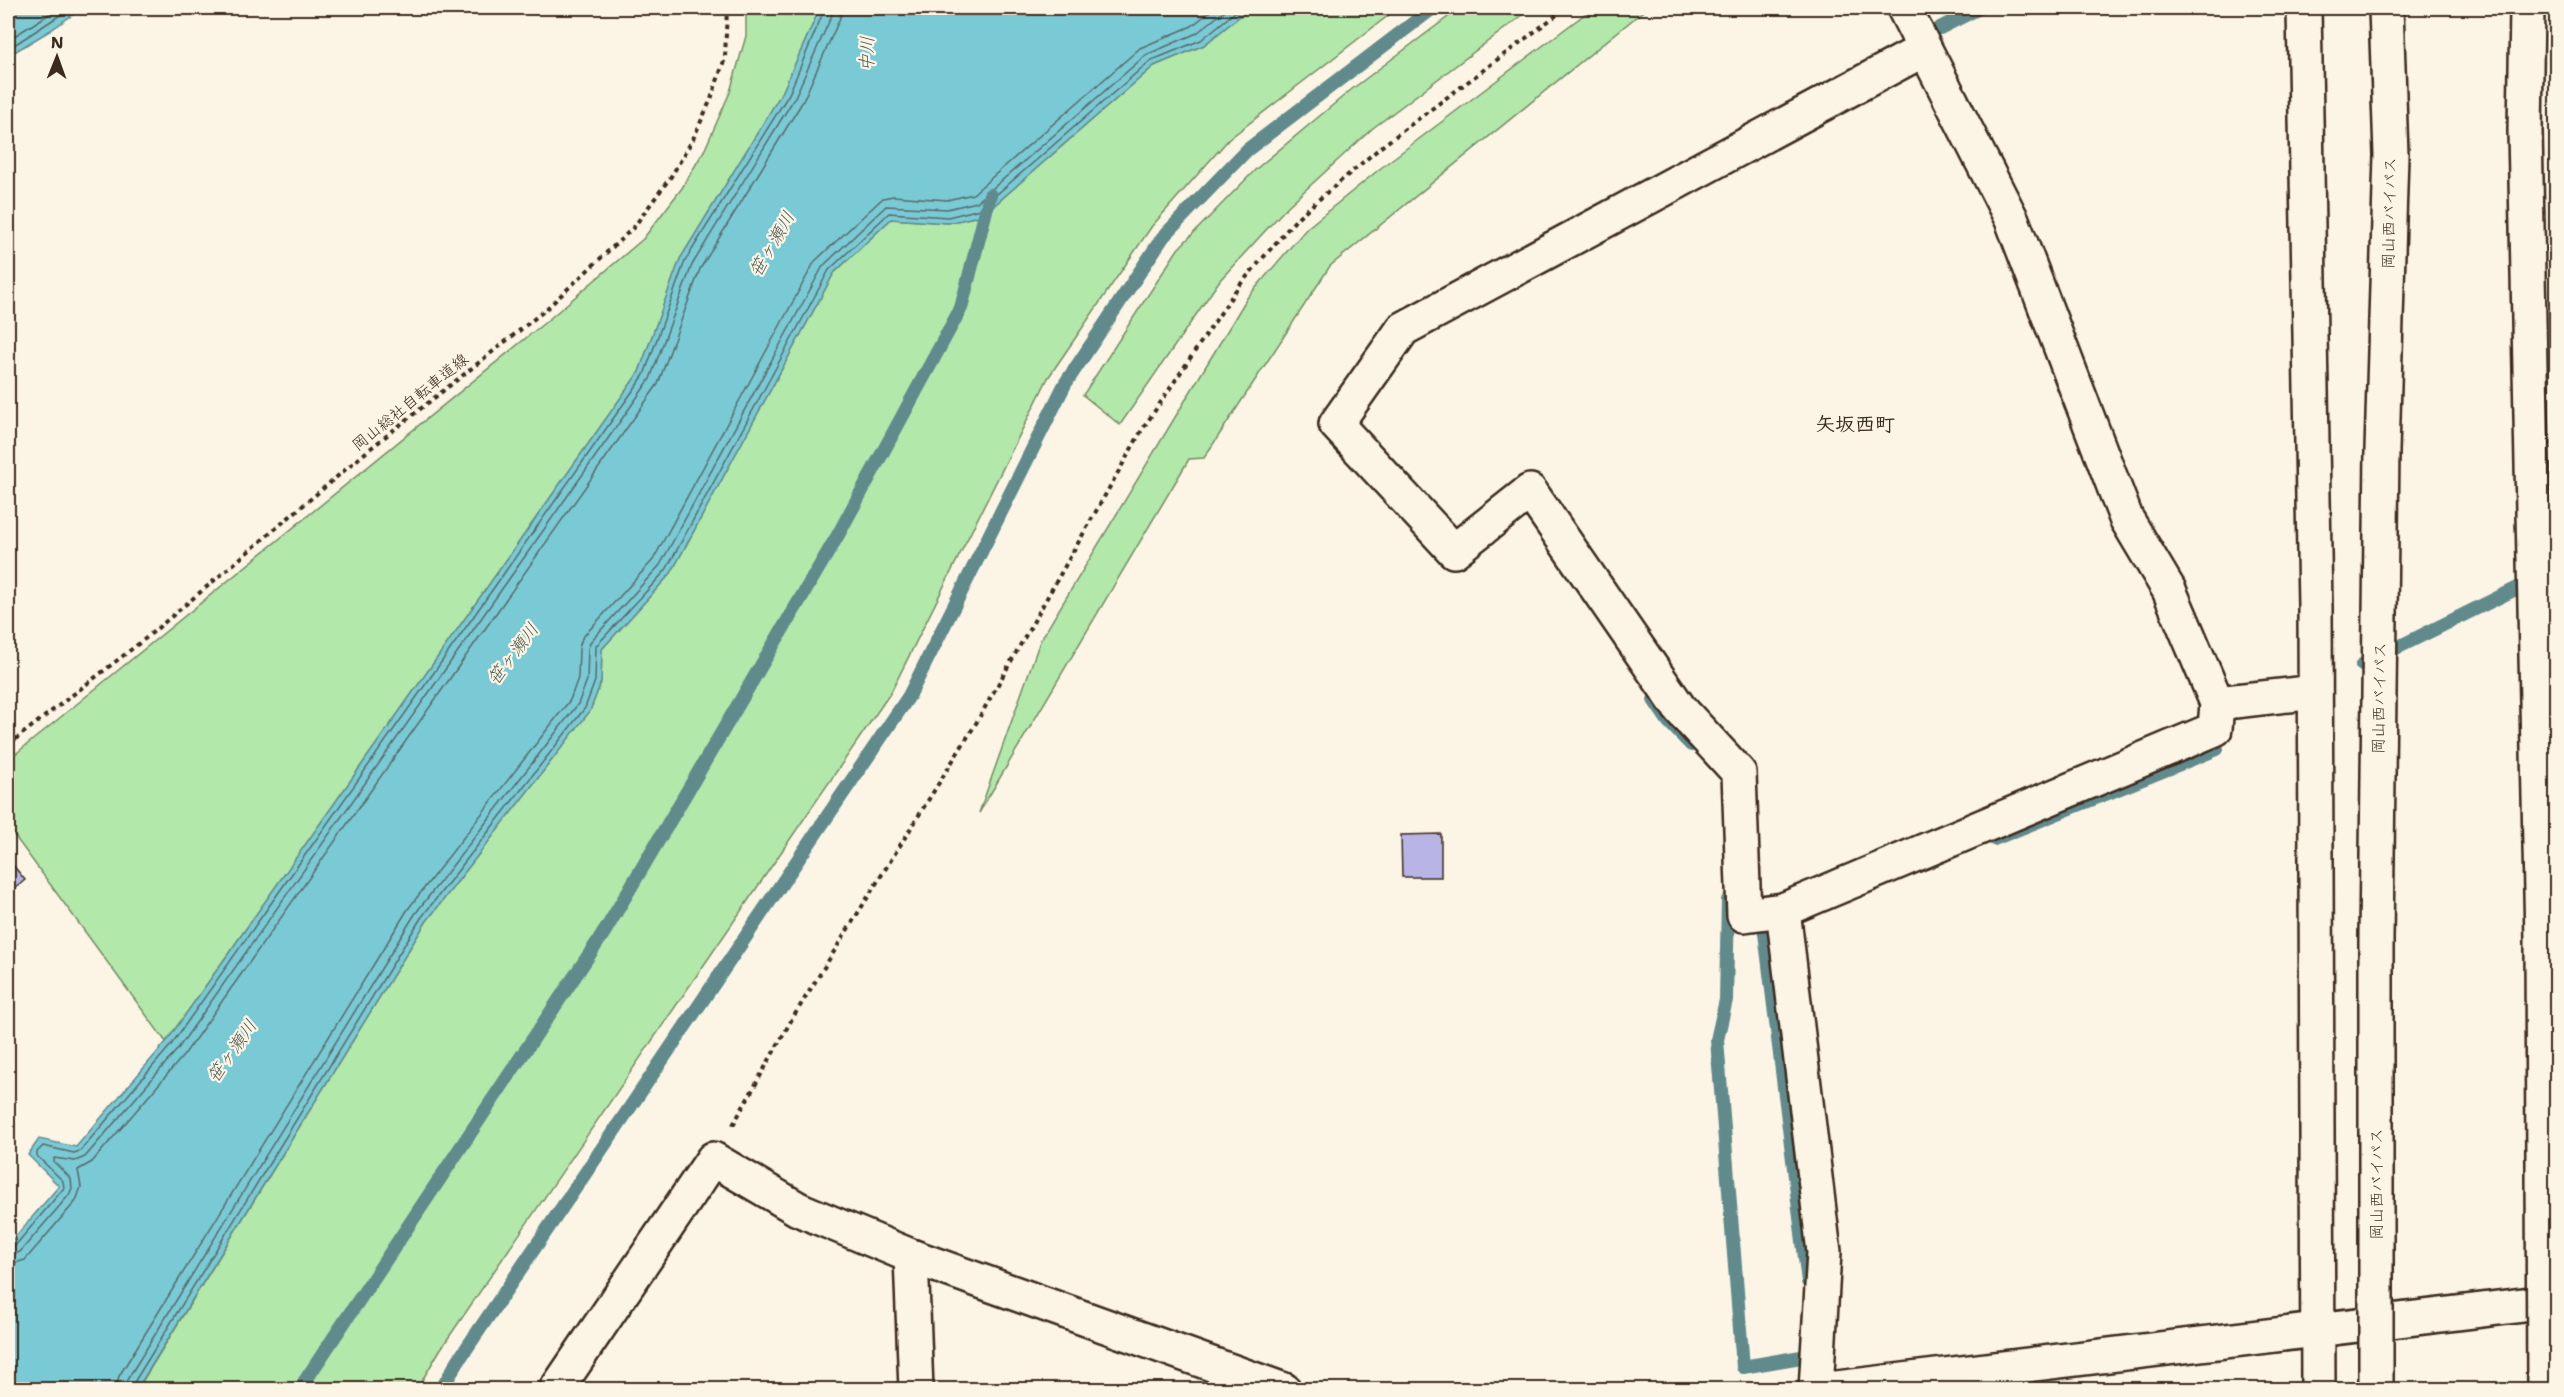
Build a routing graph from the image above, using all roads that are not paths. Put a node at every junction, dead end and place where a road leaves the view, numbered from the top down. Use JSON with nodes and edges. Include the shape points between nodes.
{"nodes":[{"id":1,"x":1904,"y":8,"type":"edge"},
{"id":2,"x":2304,"y":8,"type":"edge"},
{"id":3,"x":2386,"y":8,"type":"edge"},
{"id":4,"x":2527,"y":8,"type":"edge"},
{"id":5,"x":1925,"y":49,"type":"junction"},
{"id":6,"x":2315,"y":692,"type":"junction"},
{"id":7,"x":2217,"y":703,"type":"junction"},
{"id":8,"x":1783,"y":910,"type":"junction"},
{"id":9,"x":911,"y":1256,"type":"junction"},
{"id":10,"x":2556,"y":1301,"type":"edge"},
{"id":11,"x":2318,"y":1329,"type":"junction"},
{"id":12,"x":556,"y":1389,"type":"edge"},
{"id":13,"x":916,"y":1389,"type":"edge"},
{"id":14,"x":1284,"y":1389,"type":"edge"},
{"id":15,"x":1818,"y":1389,"type":"edge"},
{"id":16,"x":2318,"y":1389,"type":"edge"},
{"id":17,"x":2376,"y":1389,"type":"edge"},
{"id":18,"x":2544,"y":1389,"type":"edge"}],
"edges":[{"from":1,"to":5,"type":"main road"},
{"from":2,"to":6,"type":"main road"},
{"from":3,"to":17,"type":"main road","name":"岡山西バイパス","bridge":true,"via":[[2391,154],[2382,450]]},
{"from":4,"to":18,"type":"main road","bridge":true,"via":[[2525,131],[2542,940]]},
{"from":5,"to":7,"type":"main road","via":[[2012,220],[2126,518],[2169,590]]},
{"from":5,"to":8,"type":"main road","via":[[1403,329],[1336,424],[1454,551],[1530,491],[1680,709],[1739,773],[1744,915]]},
{"from":6,"to":7,"type":"main road"},
{"from":6,"to":11,"type":"main road"},
{"from":7,"to":8,"type":"main road","via":[[2215,729]]},
{"from":8,"to":15,"type":"main road","via":[[1824,1252]]},
{"from":9,"to":12,"type":"main road","via":[[798,1209],[714,1159]]},
{"from":9,"to":13,"type":"main road"},
{"from":9,"to":14,"type":"main road"},
{"from":10,"to":11,"type":"main road"},
{"from":11,"to":15,"type":"main road"},
{"from":11,"to":16,"type":"main road"}]}
